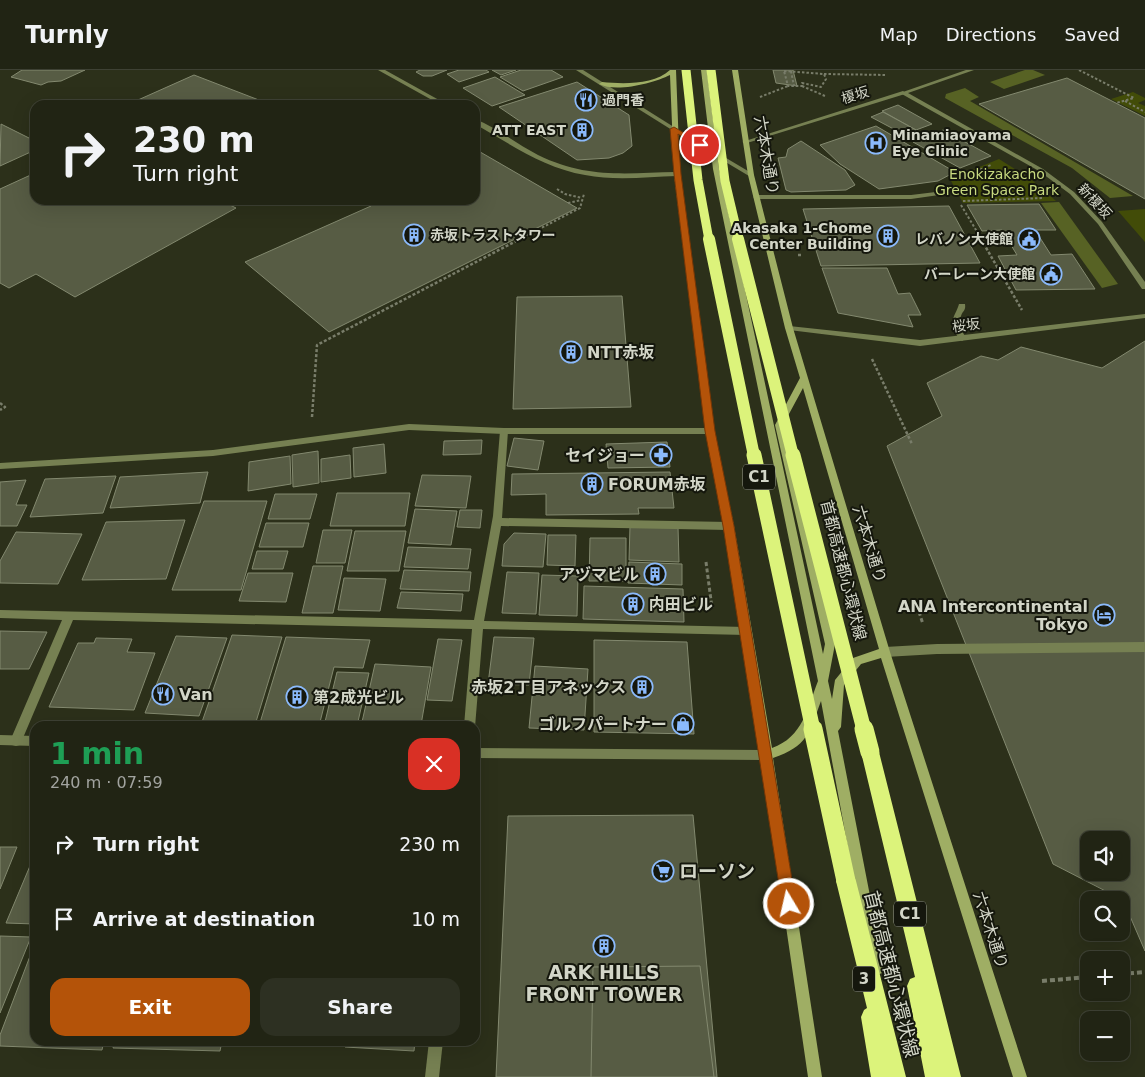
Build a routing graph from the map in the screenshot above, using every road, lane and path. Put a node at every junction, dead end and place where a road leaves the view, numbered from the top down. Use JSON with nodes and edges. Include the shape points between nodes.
{"nodes":[{"id":1,"x":381,"y":70,"type":"edge"},
{"id":2,"x":579,"y":70,"type":"edge"},
{"id":3,"x":704,"y":70,"type":"edge"},
{"id":4,"x":711,"y":70,"type":"edge"},
{"id":5,"x":735,"y":70,"type":"edge"},
{"id":6,"x":846,"y":70,"type":"edge"},
{"id":7,"x":971,"y":70,"type":"edge"},
{"id":8,"x":1078,"y":70,"type":"edge"},
{"id":9,"x":677,"y":71,"type":"edge"},
{"id":10,"x":791,"y":71,"type":"edge"},
{"id":11,"x":824,"y":74,"type":"junction"},
{"id":12,"x":846,"y":74,"type":"junction"},
{"id":13,"x":889,"y":75,"type":"dead end"},
{"id":14,"x":602,"y":84,"type":"junction"},
{"id":15,"x":788,"y":86,"type":"junction"},
{"id":16,"x":794,"y":86,"type":"junction"},
{"id":17,"x":903,"y":93,"type":"junction"},
{"id":18,"x":757,"y":98,"type":"dead end"},
{"id":19,"x":436,"y":100,"type":"edge"},
{"id":20,"x":1124,"y":101,"type":"junction"},
{"id":21,"x":1116,"y":103,"type":"dead end"},
{"id":22,"x":1145,"y":112,"type":"edge"},
{"id":23,"x":480,"y":124,"type":"edge"},
{"id":24,"x":674,"y":129,"type":"junction"},
{"id":25,"x":745,"y":142,"type":"junction"},
{"id":26,"x":714,"y":153,"type":"junction"},
{"id":27,"x":998,"y":163,"type":"dead end"},
{"id":28,"x":677,"y":174,"type":"junction"},
{"id":29,"x":751,"y":174,"type":"junction"},
{"id":30,"x":948,"y":183,"type":"dead end"},
{"id":31,"x":587,"y":190,"type":"dead end"},
{"id":32,"x":944,"y":193,"type":"dead end"},
{"id":33,"x":565,"y":194,"type":"dead end"},
{"id":34,"x":756,"y":197,"type":"junction"},
{"id":35,"x":581,"y":199,"type":"junction"},
{"id":36,"x":959,"y":201,"type":"dead end"},
{"id":37,"x":568,"y":203,"type":"dead end"},
{"id":38,"x":1145,"y":287,"type":"edge"},
{"id":39,"x":962,"y":306,"type":"dead end"},
{"id":40,"x":1025,"y":316,"type":"dead end"},
{"id":41,"x":1145,"y":316,"type":"edge"},
{"id":42,"x":789,"y":328,"type":"junction"},
{"id":43,"x":962,"y":338,"type":"junction"},
{"id":44,"x":870,"y":355,"type":"dead end"},
{"id":45,"x":804,"y":378,"type":"junction"},
{"id":46,"x":0,"y":403,"type":"edge"},
{"id":47,"x":0,"y":410,"type":"edge"},
{"id":48,"x":311,"y":421,"type":"dead end"},
{"id":49,"x":504,"y":431,"type":"junction"},
{"id":50,"x":710,"y":431,"type":"junction"},
{"id":51,"x":912,"y":444,"type":"dead end"},
{"id":52,"x":0,"y":466,"type":"edge"},
{"id":53,"x":497,"y":522,"type":"junction"},
{"id":54,"x":729,"y":526,"type":"junction"},
{"id":55,"x":706,"y":562,"type":"dead end"},
{"id":56,"x":712,"y":610,"type":"dead end"},
{"id":57,"x":919,"y":612,"type":"dead end"},
{"id":58,"x":0,"y":614,"type":"edge"},
{"id":59,"x":69,"y":616,"type":"junction"},
{"id":60,"x":478,"y":624,"type":"junction"},
{"id":61,"x":923,"y":624,"type":"dead end"},
{"id":62,"x":746,"y":631,"type":"junction"},
{"id":63,"x":1145,"y":648,"type":"edge"},
{"id":64,"x":884,"y":652,"type":"junction"},
{"id":65,"x":823,"y":681,"type":"junction"},
{"id":66,"x":470,"y":721,"type":"edge"},
{"id":67,"x":0,"y":740,"type":"edge"},
{"id":68,"x":16,"y":741,"type":"junction"},
{"id":69,"x":30,"y":741,"type":"edge"},
{"id":70,"x":834,"y":743,"type":"junction"},
{"id":71,"x":870,"y":752,"type":"junction"},
{"id":72,"x":480,"y":753,"type":"edge"},
{"id":73,"x":767,"y":755,"type":"junction"},
{"id":74,"x":846,"y":881,"type":"junction"},
{"id":75,"x":1145,"y":972,"type":"edge"},
{"id":76,"x":1130,"y":973,"type":"edge"},
{"id":77,"x":1080,"y":978,"type":"edge"},
{"id":78,"x":1042,"y":981,"type":"dead end"},
{"id":79,"x":435,"y":1046,"type":"edge"},
{"id":80,"x":432,"y":1077,"type":"edge"},
{"id":81,"x":815,"y":1077,"type":"edge"},
{"id":82,"x":882,"y":1077,"type":"edge"},
{"id":83,"x":897,"y":1077,"type":"edge"},
{"id":84,"x":936,"y":1077,"type":"edge"},
{"id":85,"x":950,"y":1077,"type":"edge"},
{"id":86,"x":1020,"y":1077,"type":"edge"}],
"edges":[{"from":1,"to":19,"type":"street"},
{"from":2,"to":14,"type":"street"},
{"from":3,"to":26,"type":"main road"},
{"from":4,"to":71,"type":"highway","name":"首都高速都心環状線","number":"C1","bridge":true,"via":[[725,181]]},
{"from":5,"to":25,"type":"main road","name":"六本木通り"},
{"from":6,"to":12,"type":"path"},
{"from":7,"to":17,"type":"street","name":"榎坂"},
{"from":8,"to":20,"type":"path","via":[[1134,98]]},
{"from":9,"to":14,"type":"main road","via":[[645,84]]},
{"from":9,"to":24,"type":"main road"},
{"from":9,"to":74,"type":"highway","name":"首都高速都心環状線","number":"C1","bridge":true,"via":[[721,305]]},
{"from":10,"to":11,"type":"path"},
{"from":10,"to":15,"type":"path","via":[[784,71]]},
{"from":10,"to":16,"type":"path"},
{"from":11,"to":12,"type":"path"},
{"from":11,"to":16,"type":"path","via":[[826,79],[821,87],[802,83],[802,86]]},
{"from":12,"to":13,"type":"path"},
{"from":14,"to":24,"type":"street"},
{"from":15,"to":16,"type":"path"},
{"from":15,"to":18,"type":"path"},
{"from":17,"to":25,"type":"street","name":"榎坂"},
{"from":17,"to":38,"type":"street","name":"新榎坂","via":[[1041,170],[1072,193],[1100,223]]},
{"from":20,"to":21,"type":"path"},
{"from":20,"to":22,"type":"path"},
{"from":23,"to":28,"type":"street","via":[[575,172],[596,175]]},
{"from":24,"to":26,"type":"street"},
{"from":24,"to":28,"type":"main road"},
{"from":25,"to":29,"type":"main road","name":"六本木通り"},
{"from":26,"to":29,"type":"street"},
{"from":26,"to":65,"type":"main road"},
{"from":27,"to":30,"type":"path"},
{"from":28,"to":50,"type":"main road"},
{"from":29,"to":34,"type":"main road","name":"六本木通り"},
{"from":31,"to":35,"type":"path"},
{"from":32,"to":34,"type":"street","via":[[911,197]]},
{"from":33,"to":35,"type":"path"},
{"from":34,"to":42,"type":"main road","name":"六本木通り"},
{"from":35,"to":37,"type":"path"},
{"from":35,"to":48,"type":"path","via":[[580,208],[317,345]]},
{"from":36,"to":40,"type":"path"},
{"from":39,"to":43,"type":"street","via":[[954,323]]},
{"from":41,"to":43,"type":"street","name":"桜坂"},
{"from":42,"to":43,"type":"street","name":"桜坂","via":[[920,343]]},
{"from":42,"to":45,"type":"main road","name":"六本木通り"},
{"from":44,"to":51,"type":"path"},
{"from":45,"to":64,"type":"main road","name":"六本木通り"},
{"from":45,"to":65,"type":"main road","via":[[778,425],[830,644]]},
{"from":46,"to":47,"type":"path","via":[[5,407]]},
{"from":49,"to":50,"type":"street"},
{"from":49,"to":52,"type":"street","via":[[409,427],[213,453]]},
{"from":49,"to":53,"type":"street"},
{"from":50,"to":54,"type":"main road"},
{"from":53,"to":54,"type":"street"},
{"from":53,"to":60,"type":"street"},
{"from":54,"to":62,"type":"main road"},
{"from":55,"to":56,"type":"path"},
{"from":57,"to":61,"type":"path"},
{"from":58,"to":59,"type":"street"},
{"from":59,"to":60,"type":"street"},
{"from":59,"to":68,"type":"street"},
{"from":60,"to":62,"type":"street"},
{"from":60,"to":66,"type":"street"},
{"from":62,"to":73,"type":"main road"},
{"from":63,"to":64,"type":"street"},
{"from":64,"to":70,"type":"main road","via":[[857,661],[839,683]]},
{"from":64,"to":86,"type":"main road","name":"六本木通り"},
{"from":65,"to":70,"type":"main road"},
{"from":65,"to":73,"type":"main road","via":[[804,732],[787,748]]},
{"from":67,"to":68,"type":"street"},
{"from":68,"to":69,"type":"street"},
{"from":70,"to":83,"type":"main road"},
{"from":71,"to":84,"type":"highway"},
{"from":71,"to":85,"type":"highway","name":"首都高速都心環状線","number":"C1"},
{"from":72,"to":73,"type":"street"},
{"from":73,"to":81,"type":"main road"},
{"from":74,"to":82,"type":"highway","name":"首都高速都心環状線","number":"3"},
{"from":74,"to":83,"type":"highway","name":"首都高速都心環状線","number":"C1"},
{"from":75,"to":76,"type":"path"},
{"from":77,"to":78,"type":"path"},
{"from":79,"to":80,"type":"street"}]}
